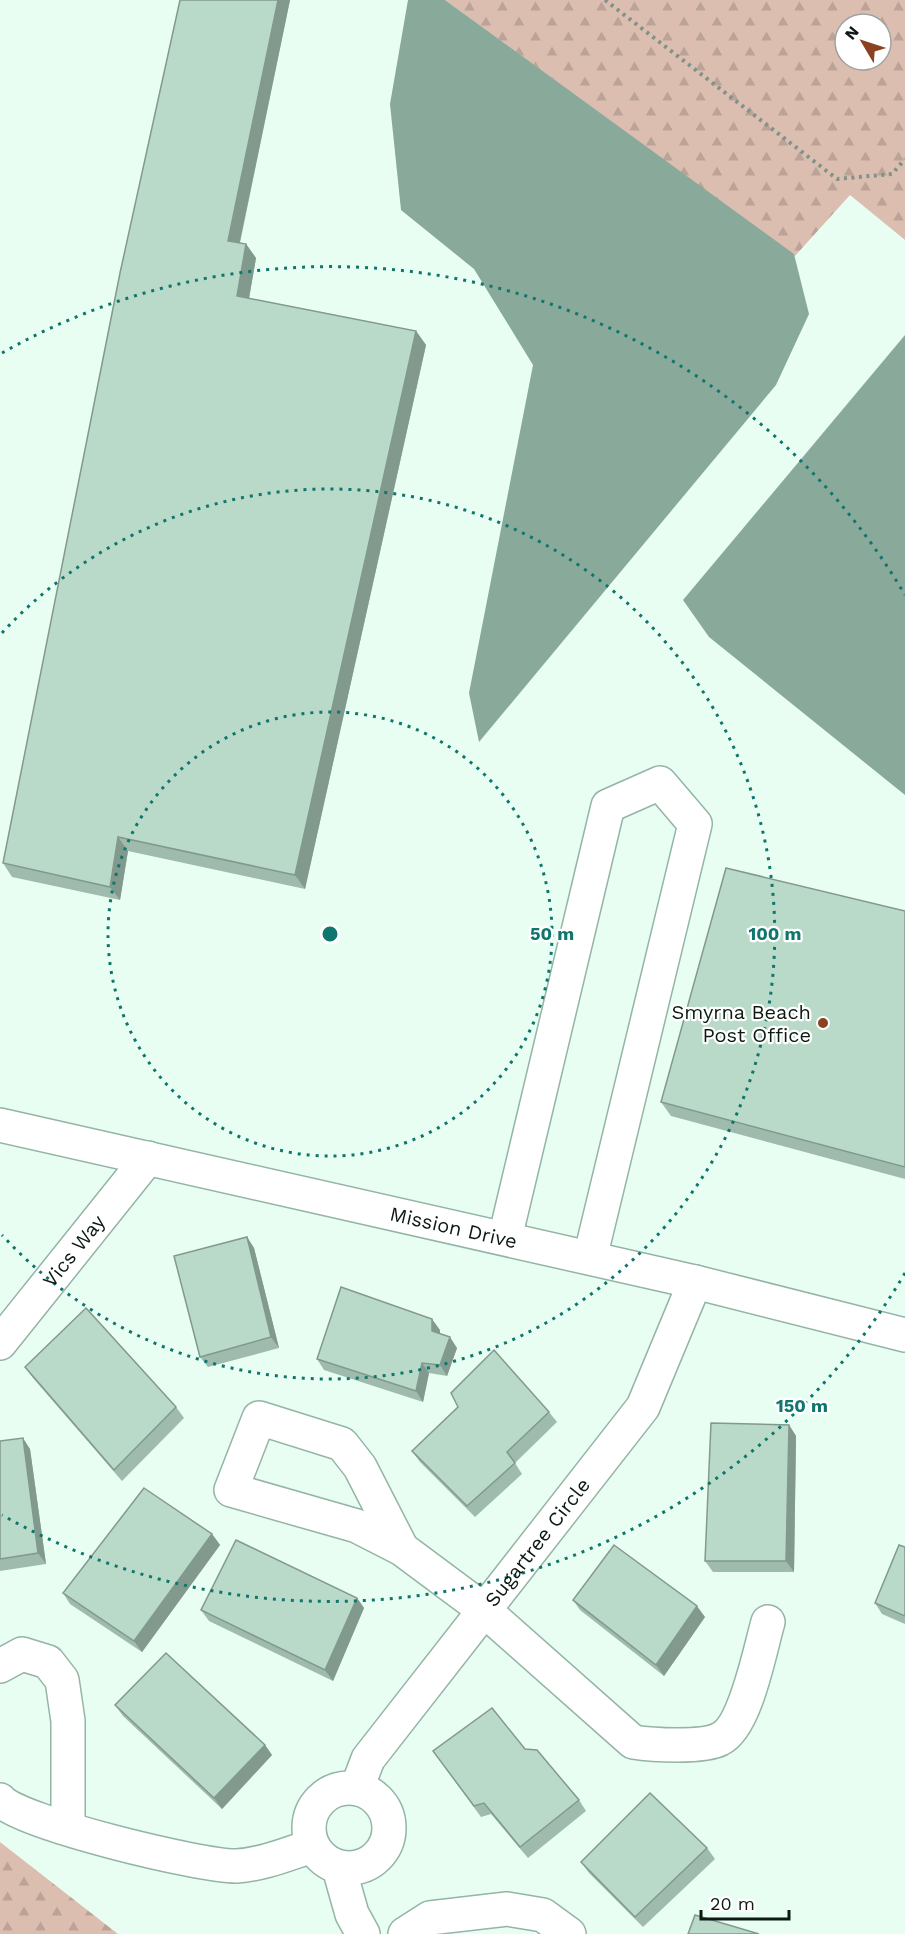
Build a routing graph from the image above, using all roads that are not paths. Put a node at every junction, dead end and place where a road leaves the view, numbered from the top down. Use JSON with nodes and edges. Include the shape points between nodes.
{"nodes":[{"id":1,"x":0,"y":1125,"type":"edge"},
{"id":2,"x":148,"y":1158,"type":"junction"},
{"id":3,"x":504,"y":1238,"type":"junction"},
{"id":4,"x":590,"y":1258,"type":"junction"},
{"id":5,"x":695,"y":1282,"type":"junction"},
{"id":6,"x":905,"y":1335,"type":"edge"},
{"id":7,"x":0,"y":1343,"type":"edge"},
{"id":8,"x":402,"y":1550,"type":"junction"},
{"id":9,"x":484,"y":1610,"type":"junction"},
{"id":10,"x":768,"y":1622,"type":"dead end"},
{"id":11,"x":0,"y":1666,"type":"edge"},
{"id":12,"x":357,"y":1788,"type":"junction"},
{"id":13,"x":0,"y":1800,"type":"edge"},
{"id":14,"x":68,"y":1828,"type":"junction"},
{"id":15,"x":312,"y":1846,"type":"junction"},
{"id":16,"x":339,"y":1868,"type":"junction"},
{"id":17,"x":363,"y":1934,"type":"edge"},
{"id":18,"x":405,"y":1934,"type":"edge"},
{"id":19,"x":569,"y":1934,"type":"edge"}],
"edges":[{"from":1,"to":2,"type":"street","name":"Mission Drive"},
{"from":2,"to":3,"type":"street","name":"Mission Drive"},
{"from":2,"to":7,"type":"street","name":"Vics Way"},
{"from":3,"to":4,"type":"street","name":"Mission Drive"},
{"from":3,"to":4,"type":"street","via":[[608,806],[660,783],[695,824]]},
{"from":4,"to":5,"type":"street","name":"Mission Drive"},
{"from":5,"to":6,"type":"street","name":"Mission Drive"},
{"from":5,"to":9,"type":"street","name":"Sugartree Circle","via":[[643,1407]]},
{"from":8,"to":8,"type":"street","via":[[357,1526],[231,1490],[259,1418],[342,1444],[360,1467]]},
{"from":8,"to":9,"type":"street"},
{"from":9,"to":10,"type":"street","via":[[617,1730],[633,1742],[663,1746],[720,1739],[738,1722]]},
{"from":9,"to":12,"type":"street","name":"Sugartree Circle","via":[[368,1759]]},
{"from":11,"to":14,"type":"street","via":[[22,1654],[48,1662],[62,1680],[68,1721]]},
{"from":12,"to":15,"type":"street","via":[[334,1790],[317,1803],[309,1824]]},
{"from":12,"to":16,"type":"street","via":[[375,1796],[382,1805],[389,1828],[387,1840],[374,1860],[351,1869]]},
{"from":13,"to":14,"type":"street","via":[[47,1823]]},
{"from":14,"to":15,"type":"street","via":[[208,1864],[264,1863]]},
{"from":15,"to":16,"type":"street","via":[[328,1863]]},
{"from":16,"to":17,"type":"street","via":[[352,1914]]},
{"from":18,"to":19,"type":"street","via":[[430,1918],[507,1909],[543,1915]]}]}
